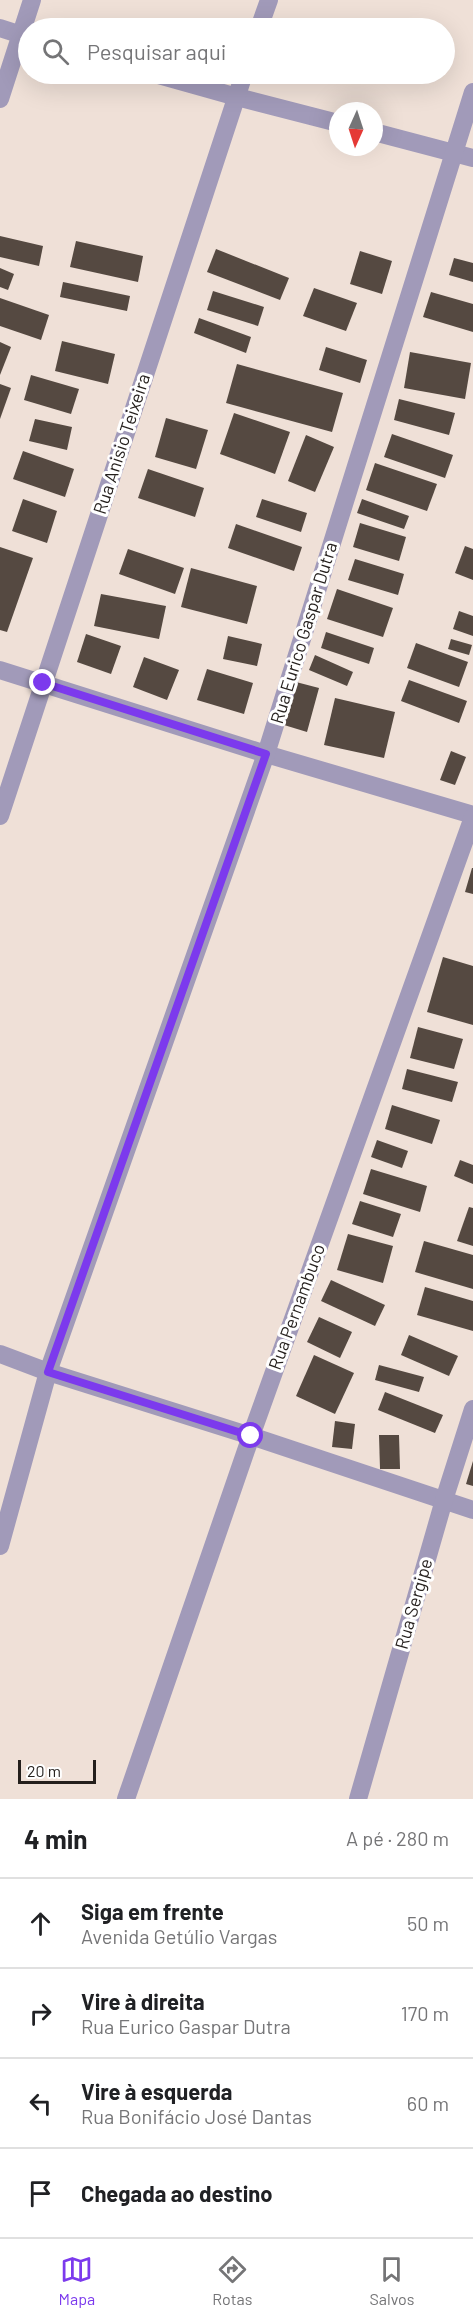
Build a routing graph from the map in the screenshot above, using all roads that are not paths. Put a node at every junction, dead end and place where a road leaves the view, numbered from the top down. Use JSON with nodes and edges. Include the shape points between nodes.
{"nodes":[{"id":1,"x":32,"y":0,"type":"edge"},
{"id":2,"x":269,"y":0,"type":"edge"},
{"id":3,"x":28,"y":18,"type":"edge"},
{"id":4,"x":263,"y":18,"type":"edge"},
{"id":5,"x":0,"y":28,"type":"edge"},
{"id":6,"x":18,"y":33,"type":"edge"},
{"id":7,"x":18,"y":53,"type":"edge"},
{"id":8,"x":191,"y":84,"type":"edge"},
{"id":9,"x":241,"y":84,"type":"edge"},
{"id":10,"x":473,"y":92,"type":"edge"},
{"id":11,"x":237,"y":97,"type":"junction"},
{"id":12,"x":0,"y":99,"type":"edge"},
{"id":13,"x":329,"y":121,"type":"edge"},
{"id":14,"x":383,"y":134,"type":"edge"},
{"id":15,"x":455,"y":153,"type":"junction"},
{"id":16,"x":473,"y":158,"type":"edge"},
{"id":17,"x":0,"y":670,"type":"edge"},
{"id":18,"x":43,"y":683,"type":"junction"},
{"id":19,"x":266,"y":754,"type":"junction"},
{"id":20,"x":0,"y":816,"type":"edge"},
{"id":21,"x":473,"y":816,"type":"edge"},
{"id":22,"x":0,"y":1354,"type":"edge"},
{"id":23,"x":48,"y":1372,"type":"junction"},
{"id":24,"x":473,"y":1409,"type":"edge"},
{"id":25,"x":251,"y":1436,"type":"junction"},
{"id":26,"x":444,"y":1500,"type":"junction"},
{"id":27,"x":473,"y":1509,"type":"edge"},
{"id":28,"x":0,"y":1546,"type":"edge"},
{"id":29,"x":126,"y":1799,"type":"edge"},
{"id":30,"x":358,"y":1799,"type":"edge"}],
"edges":[{"from":1,"to":3,"type":"street"},
{"from":2,"to":4,"type":"street"},
{"from":5,"to":6,"type":"street"},
{"from":7,"to":12,"type":"street"},
{"from":8,"to":11,"type":"street"},
{"from":9,"to":11,"type":"street","name":"Rua Anisio Teixeira"},
{"from":10,"to":15,"type":"street","name":"Rua Eurico Gaspar Dutra"},
{"from":11,"to":13,"type":"street"},
{"from":11,"to":18,"type":"street","name":"Rua Anisio Teixeira"},
{"from":14,"to":15,"type":"street"},
{"from":15,"to":16,"type":"street"},
{"from":15,"to":19,"type":"street","name":"Rua Eurico Gaspar Dutra"},
{"from":17,"to":18,"type":"street"},
{"from":18,"to":19,"type":"street"},
{"from":18,"to":20,"type":"street","name":"Rua Anisio Teixeira"},
{"from":19,"to":21,"type":"street"},
{"from":19,"to":23,"type":"street","name":"Rua Eurico Gaspar Dutra"},
{"from":21,"to":25,"type":"street","name":"Rua Pernambuco"},
{"from":22,"to":23,"type":"street"},
{"from":23,"to":25,"type":"street"},
{"from":23,"to":28,"type":"street","name":"Rua Eurico Gaspar Dutra"},
{"from":24,"to":26,"type":"street","name":"Rua Sergipe"},
{"from":25,"to":26,"type":"street"},
{"from":25,"to":29,"type":"street","name":"Rua Pernambuco"},
{"from":26,"to":27,"type":"street"},
{"from":26,"to":30,"type":"street","name":"Rua Sergipe"}]}
